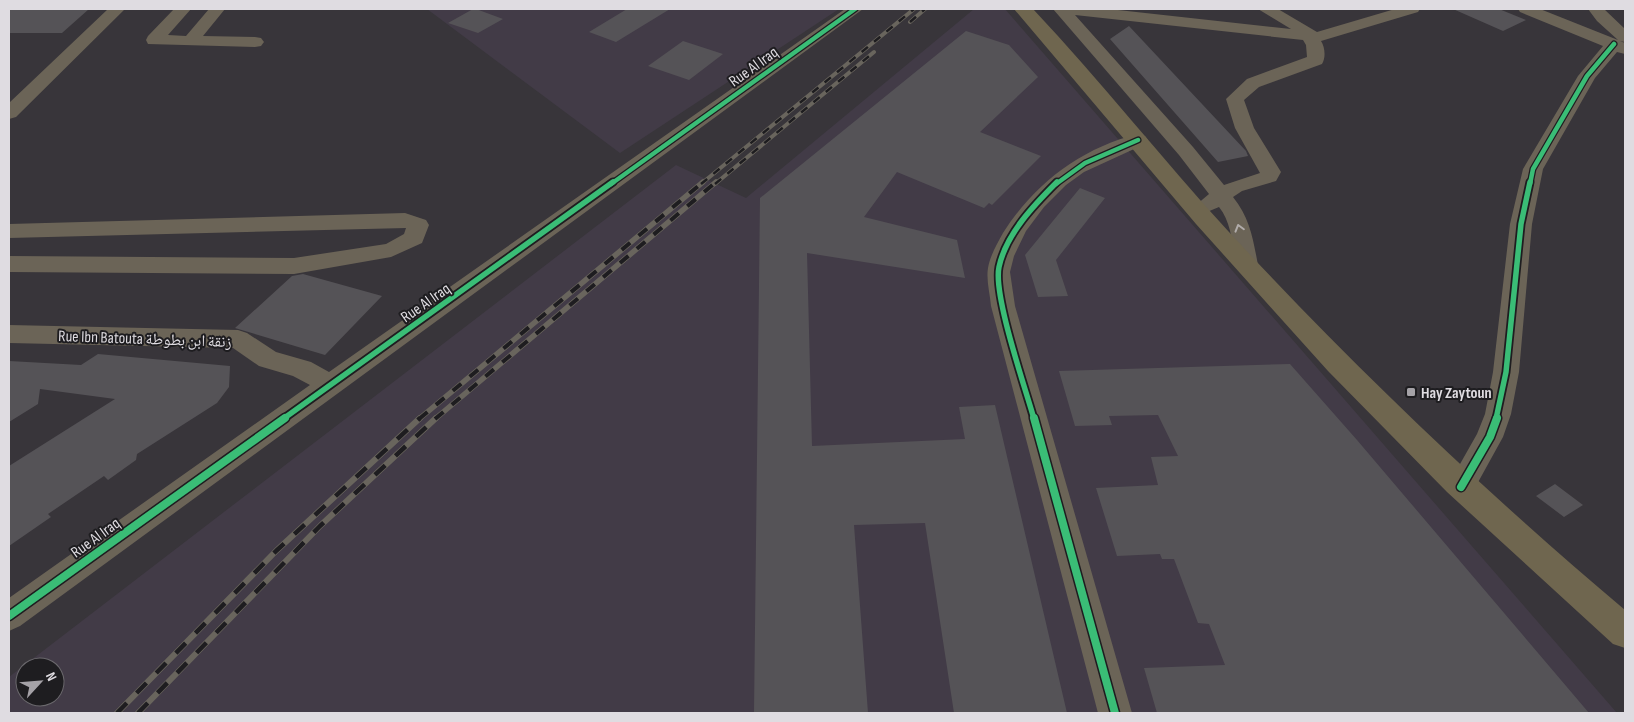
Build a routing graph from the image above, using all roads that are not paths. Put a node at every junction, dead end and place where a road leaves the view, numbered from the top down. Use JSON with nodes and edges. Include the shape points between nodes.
{"nodes":[{"id":1,"x":117,"y":9,"type":"edge"},
{"id":2,"x":183,"y":9,"type":"edge"},
{"id":3,"x":217,"y":9,"type":"edge"},
{"id":4,"x":855,"y":9,"type":"edge"},
{"id":5,"x":1023,"y":9,"type":"edge"},
{"id":6,"x":1061,"y":9,"type":"edge"},
{"id":7,"x":1266,"y":9,"type":"edge"},
{"id":8,"x":1347,"y":9,"type":"edge"},
{"id":9,"x":1412,"y":9,"type":"edge"},
{"id":10,"x":1526,"y":9,"type":"edge"},
{"id":11,"x":1596,"y":9,"type":"edge"},
{"id":12,"x":1080,"y":10,"type":"edge"},
{"id":13,"x":1168,"y":14,"type":"edge"},
{"id":14,"x":1373,"y":22,"type":"junction"},
{"id":15,"x":1314,"y":37,"type":"junction"},
{"id":16,"x":192,"y":39,"type":"junction"},
{"id":17,"x":255,"y":42,"type":"dead end"},
{"id":18,"x":1621,"y":43,"type":"edge"},
{"id":19,"x":9,"y":113,"type":"edge"},
{"id":20,"x":1138,"y":140,"type":"junction"},
{"id":21,"x":1220,"y":195,"type":"junction"},
{"id":22,"x":1198,"y":210,"type":"junction"},
{"id":23,"x":9,"y":231,"type":"edge"},
{"id":24,"x":9,"y":264,"type":"edge"},
{"id":25,"x":1247,"y":265,"type":"junction"},
{"id":26,"x":9,"y":334,"type":"edge"},
{"id":27,"x":331,"y":385,"type":"junction"},
{"id":28,"x":1461,"y":487,"type":"junction"},
{"id":29,"x":9,"y":616,"type":"edge"},
{"id":30,"x":1625,"y":632,"type":"edge"},
{"id":31,"x":1115,"y":713,"type":"edge"}],
"edges":[{"from":1,"to":19,"type":"street"},
{"from":2,"to":16,"type":"street","via":[[154,40]]},
{"from":3,"to":16,"type":"street"},
{"from":4,"to":27,"type":"street","name":"Rue Al Iraq"},
{"from":5,"to":20,"type":"main road"},
{"from":6,"to":21,"type":"street","via":[[1186,151]]},
{"from":7,"to":15,"type":"street"},
{"from":8,"to":14,"type":"street"},
{"from":9,"to":14,"type":"street"},
{"from":10,"to":18,"type":"street"},
{"from":11,"to":18,"type":"street"},
{"from":12,"to":13,"type":"street"},
{"from":13,"to":15,"type":"street"},
{"from":14,"to":15,"type":"street"},
{"from":15,"to":21,"type":"street","via":[[1316,60],[1253,84],[1235,99],[1241,119],[1271,172],[1269,178],[1249,181]]},
{"from":16,"to":17,"type":"street"},
{"from":18,"to":28,"type":"street","via":[[1587,76],[1533,169],[1521,224],[1506,372],[1498,414],[1490,437]]},
{"from":20,"to":22,"type":"main road"},
{"from":20,"to":31,"type":"street","via":[[1068,174],[1019,227],[1007,246],[999,269],[1004,306]]},
{"from":21,"to":22,"type":"street"},
{"from":25,"to":21,"type":"street","one_way":true,"via":[[1240,226],[1234,212]]},
{"from":22,"to":25,"type":"main road"},
{"from":23,"to":24,"type":"street","via":[[405,220],[418,225],[414,238],[391,250],[294,266]]},
{"from":25,"to":28,"type":"main road","via":[[1306,331]]},
{"from":26,"to":27,"type":"street","name":"Rue Ibn Batouta زنقة ابن بطوطة","via":[[238,339],[268,358]]},
{"from":27,"to":29,"type":"street","name":"Rue Al Iraq"},
{"from":28,"to":30,"type":"main road"}]}
